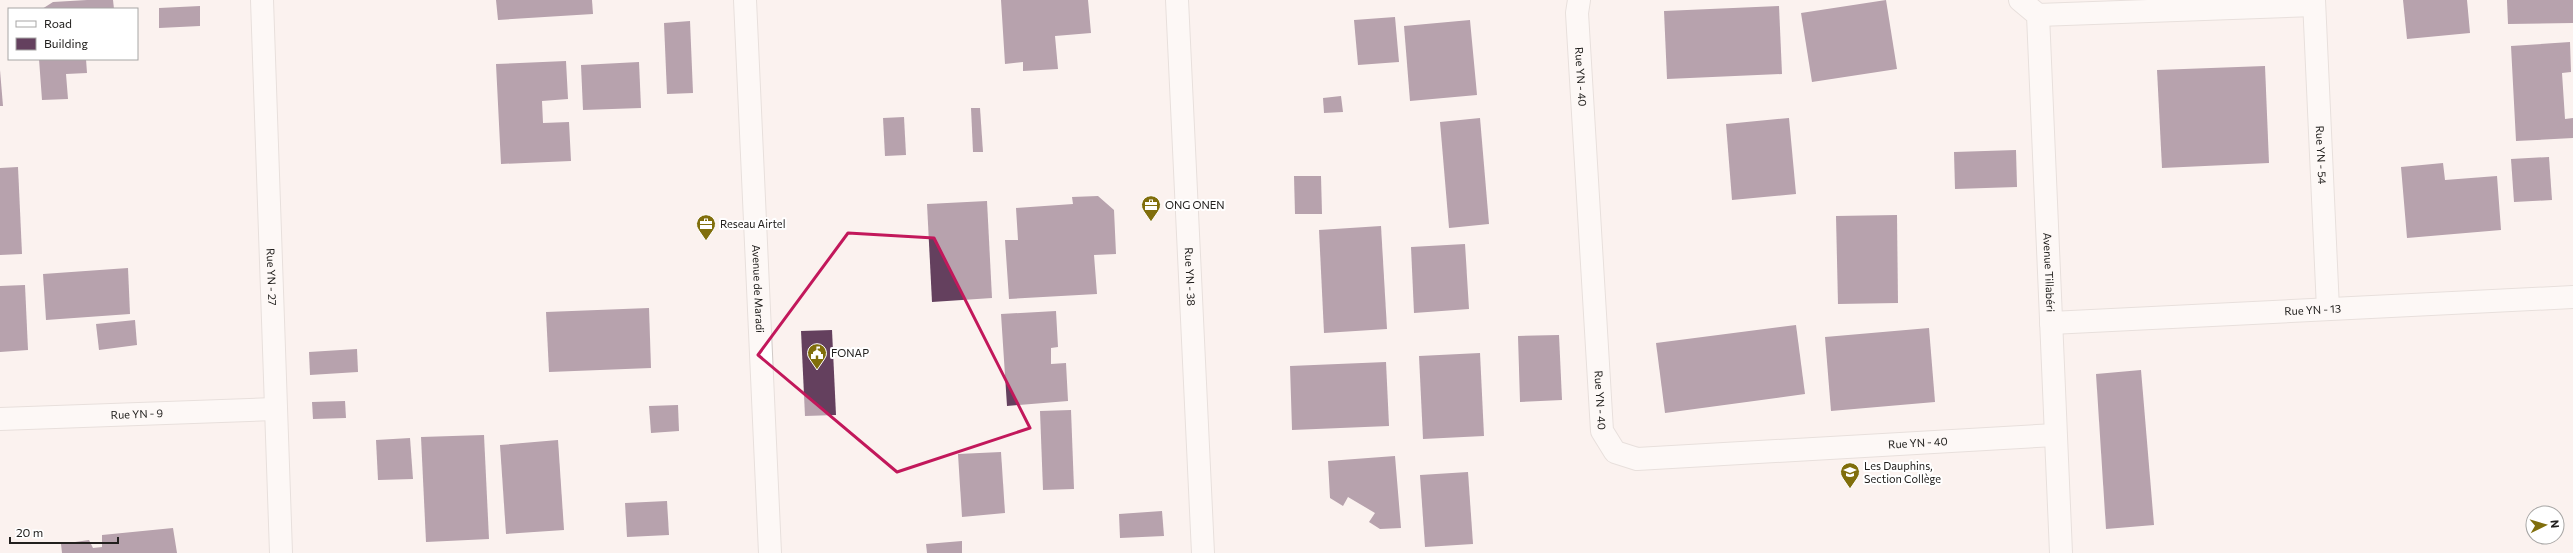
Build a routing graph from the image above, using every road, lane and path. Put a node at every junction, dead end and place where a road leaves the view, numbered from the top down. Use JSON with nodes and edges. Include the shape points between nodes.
{"nodes":[{"id":1,"x":262,"y":0,"type":"edge"},
{"id":2,"x":745,"y":0,"type":"edge"},
{"id":3,"x":1177,"y":0,"type":"edge"},
{"id":4,"x":1579,"y":0,"type":"edge"},
{"id":5,"x":2020,"y":0,"type":"edge"},
{"id":6,"x":2314,"y":3,"type":"edge"},
{"id":7,"x":2038,"y":15,"type":"junction"},
{"id":8,"x":2573,"y":297,"type":"edge"},
{"id":9,"x":2328,"y":309,"type":"junction"},
{"id":10,"x":2052,"y":323,"type":"junction"},
{"id":11,"x":274,"y":409,"type":"junction"},
{"id":12,"x":0,"y":419,"type":"edge"},
{"id":13,"x":2055,"y":436,"type":"junction"},
{"id":14,"x":281,"y":553,"type":"edge"},
{"id":15,"x":770,"y":553,"type":"edge"},
{"id":16,"x":1203,"y":553,"type":"edge"},
{"id":17,"x":2061,"y":553,"type":"edge"}],
"edges":[{"from":1,"to":11,"type":"street","name":"Rue YN - 27"},
{"from":2,"to":15,"type":"street","name":"Avenue de Maradi"},
{"from":3,"to":16,"type":"street","name":"Rue YN - 38"},
{"from":4,"to":13,"type":"street","name":"Rue YN - 40","via":[[1577,13],[1602,431],[1615,452],[1637,459]]},
{"from":5,"to":7,"type":"street"},
{"from":6,"to":7,"type":"street"},
{"from":6,"to":9,"type":"street","name":"Rue YN - 54"},
{"from":7,"to":10,"type":"street","name":"Avenue Tillabéri"},
{"from":8,"to":9,"type":"street","name":"Rue YN - 13"},
{"from":9,"to":10,"type":"street","name":"Rue YN - 13"},
{"from":10,"to":13,"type":"street","name":"Avenue Tillabéri"},
{"from":11,"to":12,"type":"street","name":"Rue YN - 9"},
{"from":11,"to":14,"type":"street","name":"Rue YN - 27"},
{"from":13,"to":17,"type":"street","name":"Avenue Tillabéri"}]}
